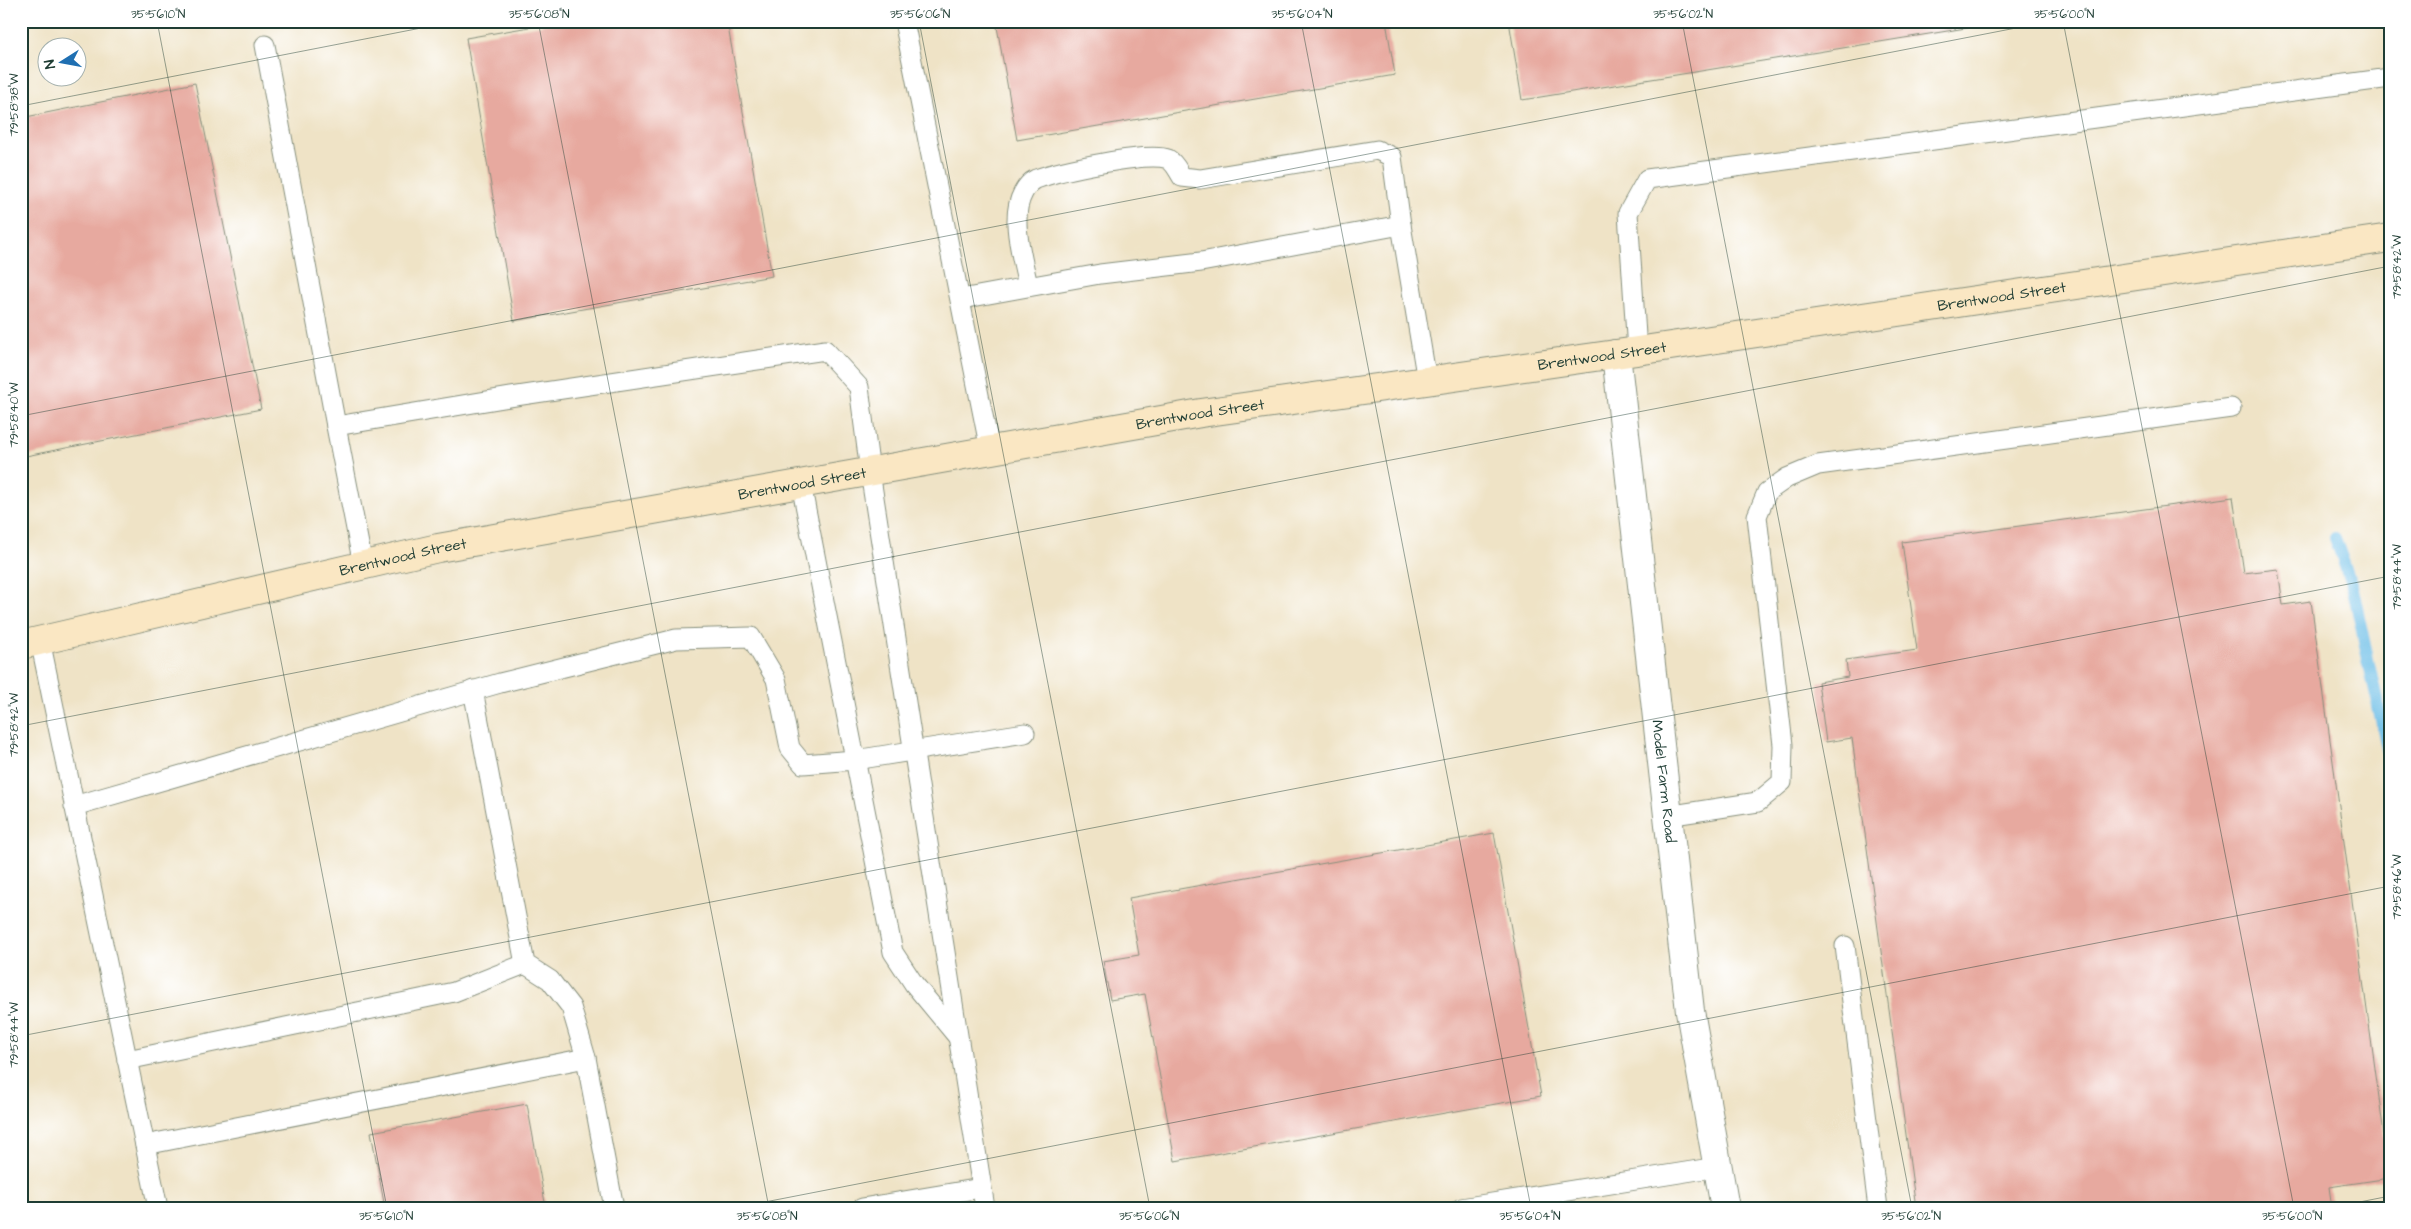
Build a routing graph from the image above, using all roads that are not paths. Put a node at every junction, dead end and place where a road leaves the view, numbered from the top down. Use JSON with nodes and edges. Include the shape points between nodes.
{"nodes":[{"id":1,"x":904,"y":21,"type":"edge"},
{"id":2,"x":265,"y":45,"type":"dead end"},
{"id":3,"x":2390,"y":78,"type":"edge"},
{"id":4,"x":1401,"y":225,"type":"junction"},
{"id":5,"x":2390,"y":238,"type":"edge"},
{"id":6,"x":1028,"y":286,"type":"junction"},
{"id":7,"x":961,"y":299,"type":"junction"},
{"id":8,"x":1626,"y":353,"type":"junction"},
{"id":9,"x":1427,"y":381,"type":"junction"},
{"id":10,"x":2231,"y":408,"type":"dead end"},
{"id":11,"x":336,"y":426,"type":"junction"},
{"id":12,"x":990,"y":450,"type":"junction"},
{"id":13,"x":870,"y":472,"type":"junction"},
{"id":14,"x":800,"y":484,"type":"junction"},
{"id":15,"x":363,"y":565,"type":"junction"},
{"id":16,"x":30,"y":642,"type":"edge"},
{"id":17,"x":474,"y":690,"type":"junction"},
{"id":18,"x":1026,"y":733,"type":"dead end"},
{"id":19,"x":914,"y":751,"type":"junction"},
{"id":20,"x":855,"y":760,"type":"junction"},
{"id":21,"x":74,"y":806,"type":"junction"},
{"id":22,"x":1667,"y":816,"type":"junction"},
{"id":23,"x":1845,"y":946,"type":"dead end"},
{"id":24,"x":525,"y":964,"type":"junction"},
{"id":25,"x":958,"y":1037,"type":"junction"},
{"id":26,"x":586,"y":1058,"type":"junction"},
{"id":27,"x":127,"y":1060,"type":"junction"},
{"id":28,"x":145,"y":1145,"type":"junction"},
{"id":29,"x":1717,"y":1167,"type":"junction"},
{"id":30,"x":981,"y":1188,"type":"junction"},
{"id":31,"x":158,"y":1208,"type":"edge"},
{"id":32,"x":614,"y":1208,"type":"edge"},
{"id":33,"x":862,"y":1208,"type":"edge"},
{"id":34,"x":984,"y":1208,"type":"edge"},
{"id":35,"x":1461,"y":1208,"type":"edge"},
{"id":36,"x":1725,"y":1208,"type":"edge"},
{"id":37,"x":1878,"y":1208,"type":"edge"}],
"edges":[{"from":1,"to":7,"type":"lane"},
{"from":2,"to":11,"type":"lane"},
{"from":3,"to":8,"type":"lane","via":[[1647,179],[1628,213]]},
{"from":4,"to":6,"type":"lane","via":[[1201,262]]},
{"from":4,"to":6,"type":"lane","via":[[1392,157],[1377,150],[1200,179],[1182,177],[1168,159],[1149,156],[1064,172],[1034,180],[1027,186],[1017,205],[1016,217]]},
{"from":4,"to":9,"type":"lane"},
{"from":5,"to":8,"type":"main road","name":"Brentwood Street"},
{"from":6,"to":7,"type":"lane"},
{"from":7,"to":12,"type":"lane"},
{"from":8,"to":9,"type":"main road","name":"Brentwood Street"},
{"from":8,"to":22,"type":"street","name":"Model Farm Road"},
{"from":9,"to":12,"type":"main road","name":"Brentwood Street","via":[[1201,413]]},
{"from":10,"to":22,"type":"lane","via":[[1818,465],[1787,478],[1767,492],[1757,516],[1782,745],[1782,782],[1758,802]]},
{"from":11,"to":13,"type":"lane","via":[[825,350],[859,387]]},
{"from":11,"to":15,"type":"lane"},
{"from":12,"to":13,"type":"main road","name":"Brentwood Street"},
{"from":13,"to":14,"type":"main road","name":"Brentwood Street"},
{"from":13,"to":19,"type":"lane"},
{"from":14,"to":15,"type":"main road","name":"Brentwood Street","via":[[438,548]]},
{"from":14,"to":20,"type":"lane"},
{"from":15,"to":16,"type":"main road","name":"Brentwood Street"},
{"from":16,"to":21,"type":"lane"},
{"from":17,"to":20,"type":"lane","via":[[676,639],[751,637],[776,679],[790,748],[804,764]]},
{"from":17,"to":21,"type":"lane"},
{"from":17,"to":24,"type":"lane"},
{"from":18,"to":19,"type":"lane"},
{"from":19,"to":20,"type":"lane"},
{"from":19,"to":25,"type":"lane"},
{"from":20,"to":25,"type":"lane","via":[[893,952],[914,984]]},
{"from":21,"to":27,"type":"lane"},
{"from":22,"to":29,"type":"street","name":"Model Farm Road","via":[[1690,1011]]},
{"from":23,"to":37,"type":"lane"},
{"from":24,"to":26,"type":"lane","via":[[550,980],[571,1007]]},
{"from":24,"to":27,"type":"lane","via":[[454,992]]},
{"from":25,"to":30,"type":"lane"},
{"from":26,"to":28,"type":"lane"},
{"from":26,"to":32,"type":"lane"},
{"from":27,"to":28,"type":"lane"},
{"from":28,"to":31,"type":"lane"},
{"from":29,"to":35,"type":"lane"},
{"from":29,"to":36,"type":"street","name":"Model Farm Road"},
{"from":30,"to":33,"type":"lane"},
{"from":30,"to":34,"type":"lane"}]}
